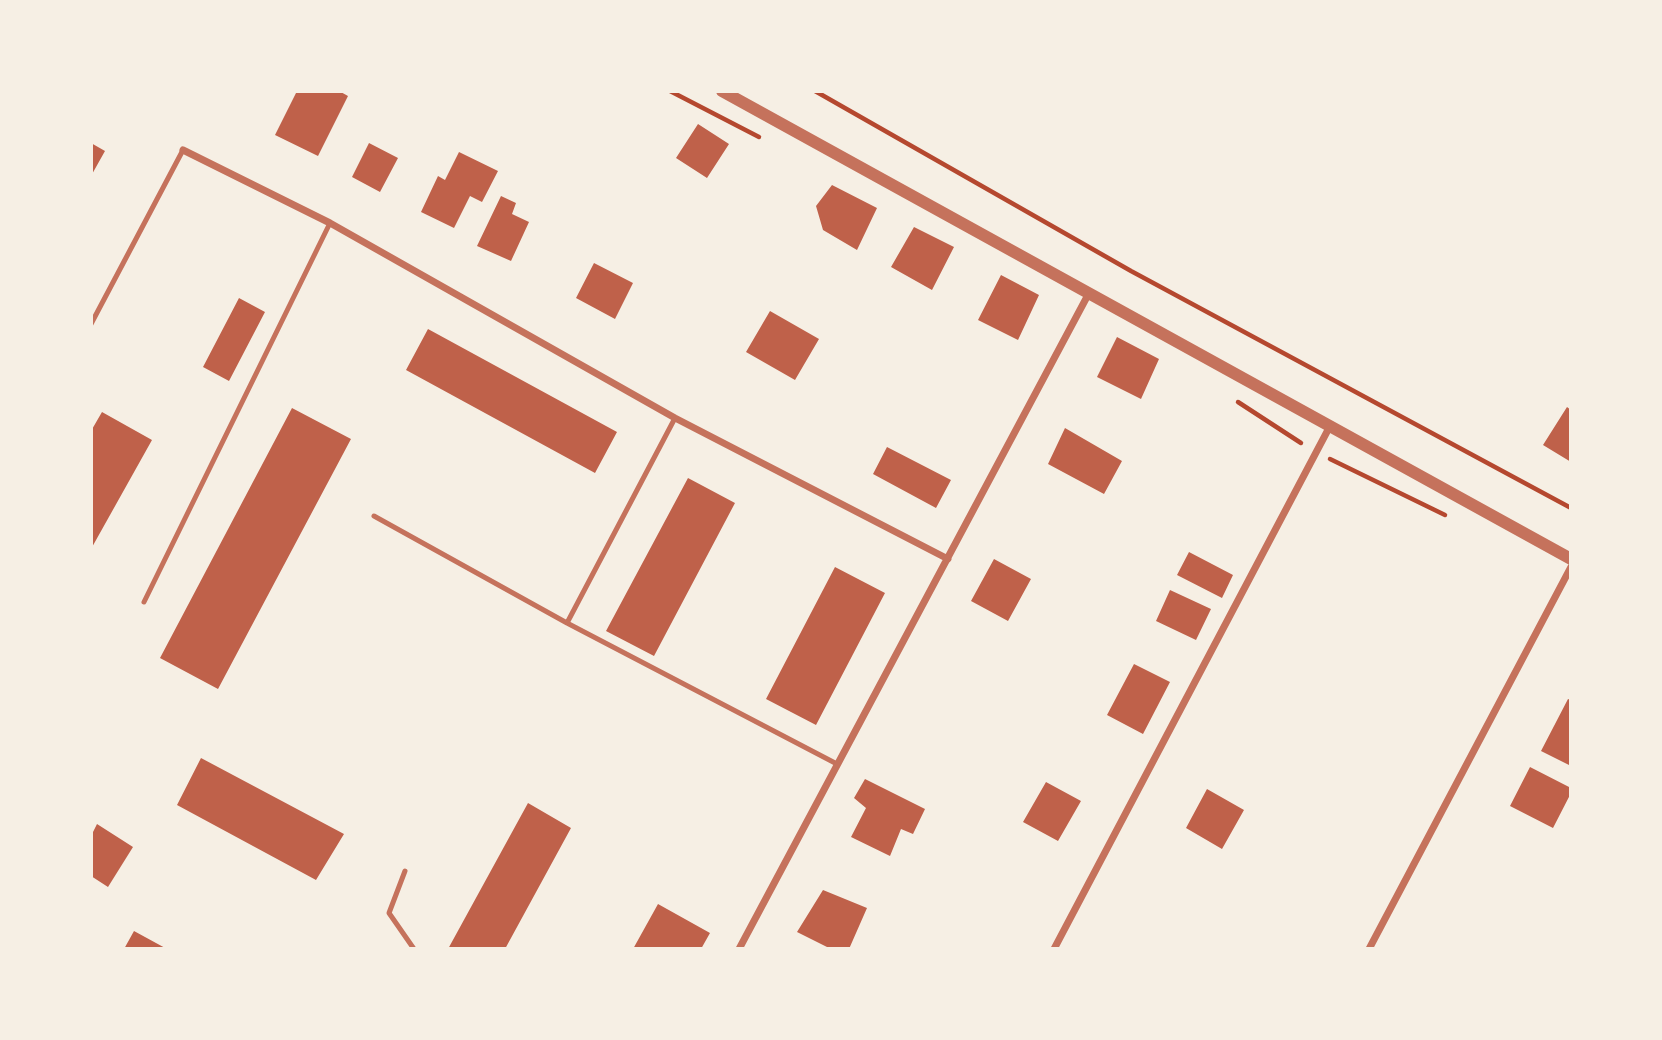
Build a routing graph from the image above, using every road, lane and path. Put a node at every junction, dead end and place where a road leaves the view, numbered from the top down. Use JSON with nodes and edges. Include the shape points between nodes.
{"nodes":[{"id":1,"x":722,"y":91,"type":"edge"},
{"id":2,"x":815,"y":91,"type":"edge"},
{"id":3,"x":183,"y":150,"type":"joint"},
{"id":4,"x":330,"y":223,"type":"junction"},
{"id":5,"x":1089,"y":293,"type":"junction"},
{"id":6,"x":91,"y":324,"type":"edge"},
{"id":7,"x":675,"y":418,"type":"junction"},
{"id":8,"x":1330,"y":426,"type":"junction"},
{"id":9,"x":1571,"y":508,"type":"edge"},
{"id":10,"x":374,"y":516,"type":"dead end"},
{"id":11,"x":948,"y":559,"type":"junction"},
{"id":12,"x":1571,"y":559,"type":"edge"},
{"id":13,"x":1571,"y":567,"type":"edge"},
{"id":14,"x":144,"y":602,"type":"dead end"},
{"id":15,"x":567,"y":623,"type":"junction"},
{"id":16,"x":837,"y":764,"type":"junction"},
{"id":17,"x":405,"y":871,"type":"dead end"},
{"id":18,"x":414,"y":949,"type":"edge"},
{"id":19,"x":740,"y":949,"type":"edge"},
{"id":20,"x":1054,"y":949,"type":"edge"},
{"id":21,"x":1369,"y":949,"type":"edge"}],
"edges":[{"from":1,"to":5,"type":"street"},
{"from":2,"to":9,"type":"path","via":[[1131,271]]},
{"from":3,"to":4,"type":"street"},
{"from":3,"to":6,"type":"lane"},
{"from":4,"to":7,"type":"street"},
{"from":4,"to":14,"type":"lane"},
{"from":5,"to":8,"type":"street"},
{"from":5,"to":11,"type":"street"},
{"from":7,"to":11,"type":"street"},
{"from":7,"to":15,"type":"lane"},
{"from":8,"to":12,"type":"street"},
{"from":8,"to":20,"type":"street"},
{"from":10,"to":15,"type":"lane"},
{"from":11,"to":16,"type":"street"},
{"from":13,"to":21,"type":"street"},
{"from":15,"to":16,"type":"lane"},
{"from":16,"to":19,"type":"street"},
{"from":17,"to":18,"type":"lane","via":[[389,913]]}]}
